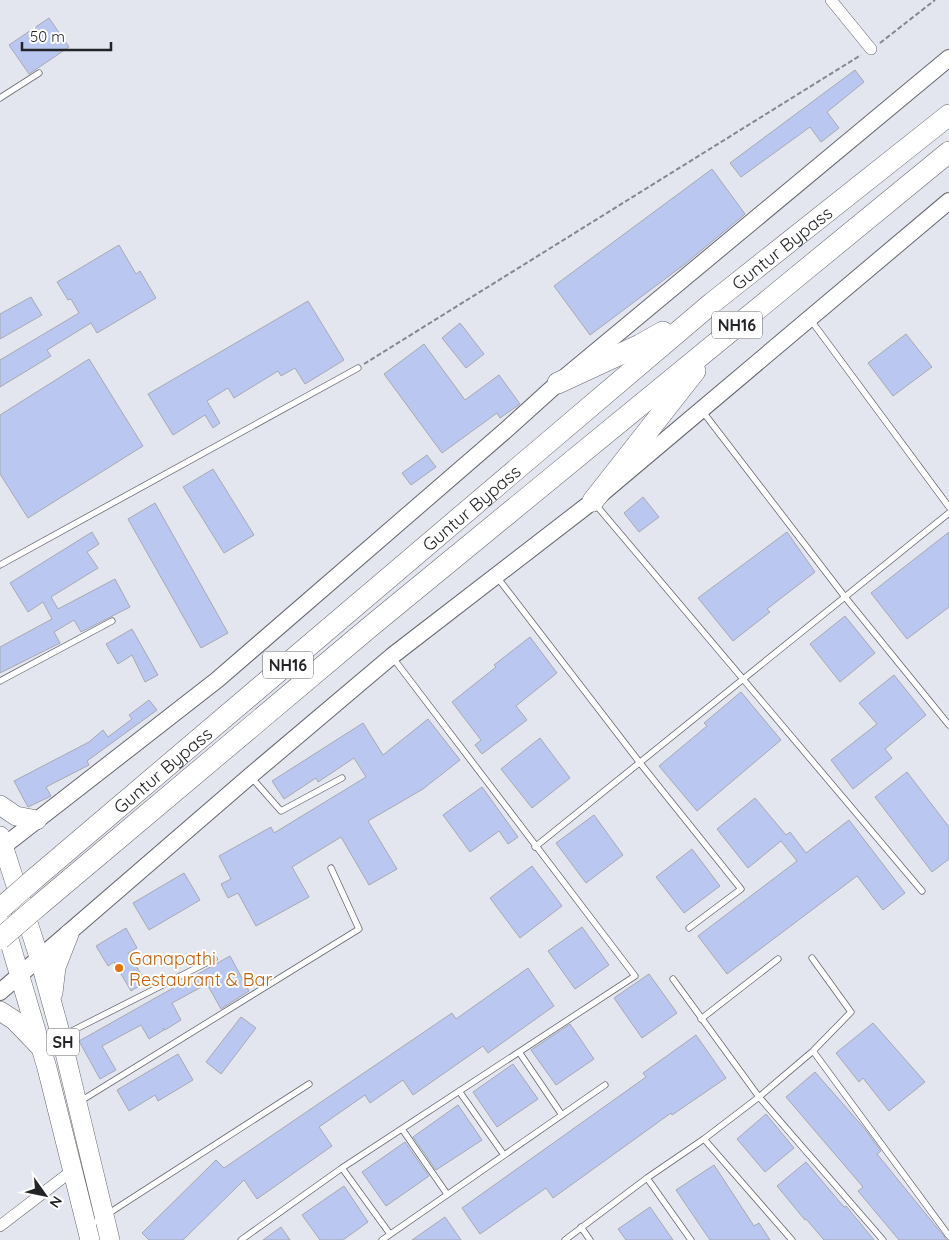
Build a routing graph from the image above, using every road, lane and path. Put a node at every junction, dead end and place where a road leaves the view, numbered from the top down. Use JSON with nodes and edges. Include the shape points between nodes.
{"nodes":[{"id":1,"x":832,"y":0,"type":"edge"},
{"id":2,"x":935,"y":0,"type":"edge"},
{"id":3,"x":871,"y":49,"type":"junction"},
{"id":4,"x":949,"y":58,"type":"edge"},
{"id":5,"x":39,"y":73,"type":"dead end"},
{"id":6,"x":0,"y":98,"type":"edge"},
{"id":7,"x":949,"y":115,"type":"edge"},
{"id":8,"x":949,"y":152,"type":"edge"},
{"id":9,"x":949,"y":202,"type":"edge"},
{"id":10,"x":712,"y":303,"type":"junction"},
{"id":11,"x":810,"y":319,"type":"junction"},
{"id":12,"x":721,"y":337,"type":"junction"},
{"id":13,"x":358,"y":368,"type":"joint"},
{"id":14,"x":558,"y":382,"type":"junction"},
{"id":15,"x":701,"y":410,"type":"junction"},
{"id":16,"x":593,"y":501,"type":"junction"},
{"id":17,"x":949,"y":507,"type":"edge"},
{"id":18,"x":949,"y":512,"type":"edge"},
{"id":19,"x":0,"y":565,"type":"edge"},
{"id":20,"x":497,"y":577,"type":"junction"},
{"id":21,"x":845,"y":597,"type":"junction"},
{"id":22,"x":112,"y":621,"type":"dead end"},
{"id":23,"x":392,"y":656,"type":"junction"},
{"id":24,"x":743,"y":679,"type":"junction"},
{"id":25,"x":0,"y":681,"type":"edge"},
{"id":26,"x":949,"y":725,"type":"edge"},
{"id":27,"x":640,"y":763,"type":"junction"},
{"id":28,"x":250,"y":776,"type":"junction"},
{"id":29,"x":342,"y":778,"type":"dead end"},
{"id":30,"x":0,"y":805,"type":"edge"},
{"id":31,"x":37,"y":820,"type":"junction"},
{"id":32,"x":1,"y":844,"type":"edge"},
{"id":33,"x":535,"y":847,"type":"junction"},
{"id":34,"x":331,"y":868,"type":"dead end"},
{"id":35,"x":922,"y":891,"type":"dead end"},
{"id":36,"x":0,"y":909,"type":"edge"},
{"id":37,"x":689,"y":928,"type":"dead end"},
{"id":38,"x":69,"y":934,"type":"junction"},
{"id":39,"x":0,"y":939,"type":"edge"},
{"id":40,"x":812,"y":958,"type":"dead end"},
{"id":41,"x":214,"y":959,"type":"dead end"},
{"id":42,"x":778,"y":959,"type":"dead end"},
{"id":43,"x":40,"y":960,"type":"junction"},
{"id":44,"x":20,"y":976,"type":"junction"},
{"id":45,"x":674,"y":979,"type":"dead end"},
{"id":46,"x":0,"y":992,"type":"edge"},
{"id":47,"x":54,"y":1007,"type":"junction"},
{"id":48,"x":0,"y":1011,"type":"edge"},
{"id":49,"x":701,"y":1019,"type":"junction"},
{"id":50,"x":62,"y":1036,"type":"junction"},
{"id":51,"x":42,"y":1050,"type":"junction"},
{"id":52,"x":813,"y":1051,"type":"junction"},
{"id":53,"x":519,"y":1052,"type":"junction"},
{"id":54,"x":310,"y":1084,"type":"dead end"},
{"id":55,"x":605,"y":1085,"type":"dead end"},
{"id":56,"x":459,"y":1092,"type":"junction"},
{"id":57,"x":759,"y":1097,"type":"junction"},
{"id":58,"x":78,"y":1103,"type":"junction"},
{"id":59,"x":562,"y":1115,"type":"junction"},
{"id":60,"x":402,"y":1129,"type":"junction"},
{"id":61,"x":704,"y":1140,"type":"junction"},
{"id":62,"x":504,"y":1155,"type":"junction"},
{"id":63,"x":342,"y":1168,"type":"junction"},
{"id":64,"x":73,"y":1170,"type":"junction"},
{"id":65,"x":647,"y":1178,"type":"junction"},
{"id":66,"x":448,"y":1194,"type":"junction"},
{"id":67,"x":104,"y":1216,"type":"junction"},
{"id":68,"x":0,"y":1226,"type":"edge"},
{"id":69,"x":582,"y":1227,"type":"junction"},
{"id":70,"x":89,"y":1233,"type":"edge"},
{"id":71,"x":390,"y":1234,"type":"junction"},
{"id":72,"x":949,"y":1236,"type":"edge"},
{"id":73,"x":110,"y":1240,"type":"edge"},
{"id":74,"x":241,"y":1240,"type":"edge"},
{"id":75,"x":382,"y":1240,"type":"edge"},
{"id":76,"x":565,"y":1240,"type":"edge"},
{"id":77,"x":590,"y":1240,"type":"edge"},
{"id":78,"x":691,"y":1240,"type":"edge"},
{"id":79,"x":792,"y":1240,"type":"edge"},
{"id":80,"x":883,"y":1240,"type":"edge"}],
"edges":[{"from":1,"to":3,"type":"street"},
{"from":2,"to":3,"type":"path"},
{"from":3,"to":13,"type":"path"},
{"from":4,"to":14,"type":"street"},
{"from":5,"to":6,"type":"lane"},
{"from":7,"to":10,"type":"highway","name":"Guntur Bypass","number":"NH16"},
{"from":8,"to":12,"type":"highway","name":"Guntur Bypass","number":"NH16"},
{"from":9,"to":11,"type":"street"},
{"from":10,"to":14,"type":"highway","via":[[640,345]]},
{"from":10,"to":36,"type":"highway","name":"Guntur Bypass","number":"NH16","bridge":true},
{"from":11,"to":15,"type":"street"},
{"from":11,"to":17,"type":"lane"},
{"from":12,"to":16,"type":"highway"},
{"from":12,"to":39,"type":"highway","name":"Guntur Bypass","number":"NH16","bridge":true},
{"from":13,"to":19,"type":"lane"},
{"from":14,"to":31,"type":"street","via":[[217,680]]},
{"from":15,"to":16,"type":"street"},
{"from":15,"to":21,"type":"lane"},
{"from":16,"to":20,"type":"street"},
{"from":16,"to":24,"type":"lane"},
{"from":18,"to":21,"type":"lane"},
{"from":20,"to":23,"type":"street"},
{"from":20,"to":27,"type":"lane"},
{"from":21,"to":24,"type":"lane"},
{"from":21,"to":26,"type":"lane"},
{"from":22,"to":25,"type":"lane"},
{"from":23,"to":28,"type":"street"},
{"from":23,"to":33,"type":"lane"},
{"from":24,"to":27,"type":"lane"},
{"from":24,"to":35,"type":"lane"},
{"from":27,"to":33,"type":"lane"},
{"from":27,"to":37,"type":"lane","via":[[741,889]]},
{"from":28,"to":29,"type":"lane","via":[[281,811]]},
{"from":28,"to":38,"type":"street"},
{"from":30,"to":31,"type":"main road","via":[[16,816]]},
{"from":31,"to":32,"type":"street"},
{"from":32,"to":43,"type":"main road","number":"SH"},
{"from":33,"to":53,"type":"lane","via":[[635,976]]},
{"from":34,"to":58,"type":"lane","via":[[360,929]]},
{"from":36,"to":44,"type":"main road"},
{"from":38,"to":43,"type":"street"},
{"from":38,"to":47,"type":"main road","via":[[56,966]]},
{"from":40,"to":52,"type":"lane","via":[[851,1012]]},
{"from":41,"to":50,"type":"lane"},
{"from":42,"to":49,"type":"lane"},
{"from":43,"to":44,"type":"street"},
{"from":43,"to":47,"type":"main road","number":"SH"},
{"from":44,"to":46,"type":"street"},
{"from":44,"to":51,"type":"main road"},
{"from":45,"to":49,"type":"lane"},
{"from":47,"to":50,"type":"main road","number":"SH"},
{"from":48,"to":51,"type":"main road","via":[[14,1020]]},
{"from":49,"to":57,"type":"lane"},
{"from":50,"to":58,"type":"main road","number":"SH"},
{"from":51,"to":64,"type":"main road"},
{"from":52,"to":57,"type":"lane"},
{"from":52,"to":72,"type":"lane"},
{"from":53,"to":56,"type":"lane"},
{"from":53,"to":59,"type":"lane"},
{"from":54,"to":67,"type":"lane"},
{"from":55,"to":59,"type":"lane"},
{"from":56,"to":60,"type":"lane"},
{"from":56,"to":62,"type":"lane"},
{"from":57,"to":61,"type":"lane"},
{"from":57,"to":80,"type":"lane"},
{"from":58,"to":67,"type":"main road","number":"SH"},
{"from":59,"to":62,"type":"lane"},
{"from":60,"to":63,"type":"lane"},
{"from":60,"to":66,"type":"lane"},
{"from":61,"to":65,"type":"lane"},
{"from":61,"to":79,"type":"lane"},
{"from":62,"to":66,"type":"lane"},
{"from":63,"to":71,"type":"lane"},
{"from":63,"to":74,"type":"lane"},
{"from":64,"to":68,"type":"street"},
{"from":64,"to":70,"type":"main road"},
{"from":65,"to":69,"type":"lane"},
{"from":65,"to":78,"type":"lane"},
{"from":66,"to":71,"type":"lane"},
{"from":67,"to":70,"type":"lane"},
{"from":67,"to":73,"type":"main road","number":"SH"},
{"from":69,"to":76,"type":"lane"},
{"from":69,"to":77,"type":"lane"},
{"from":71,"to":75,"type":"lane"}]}
